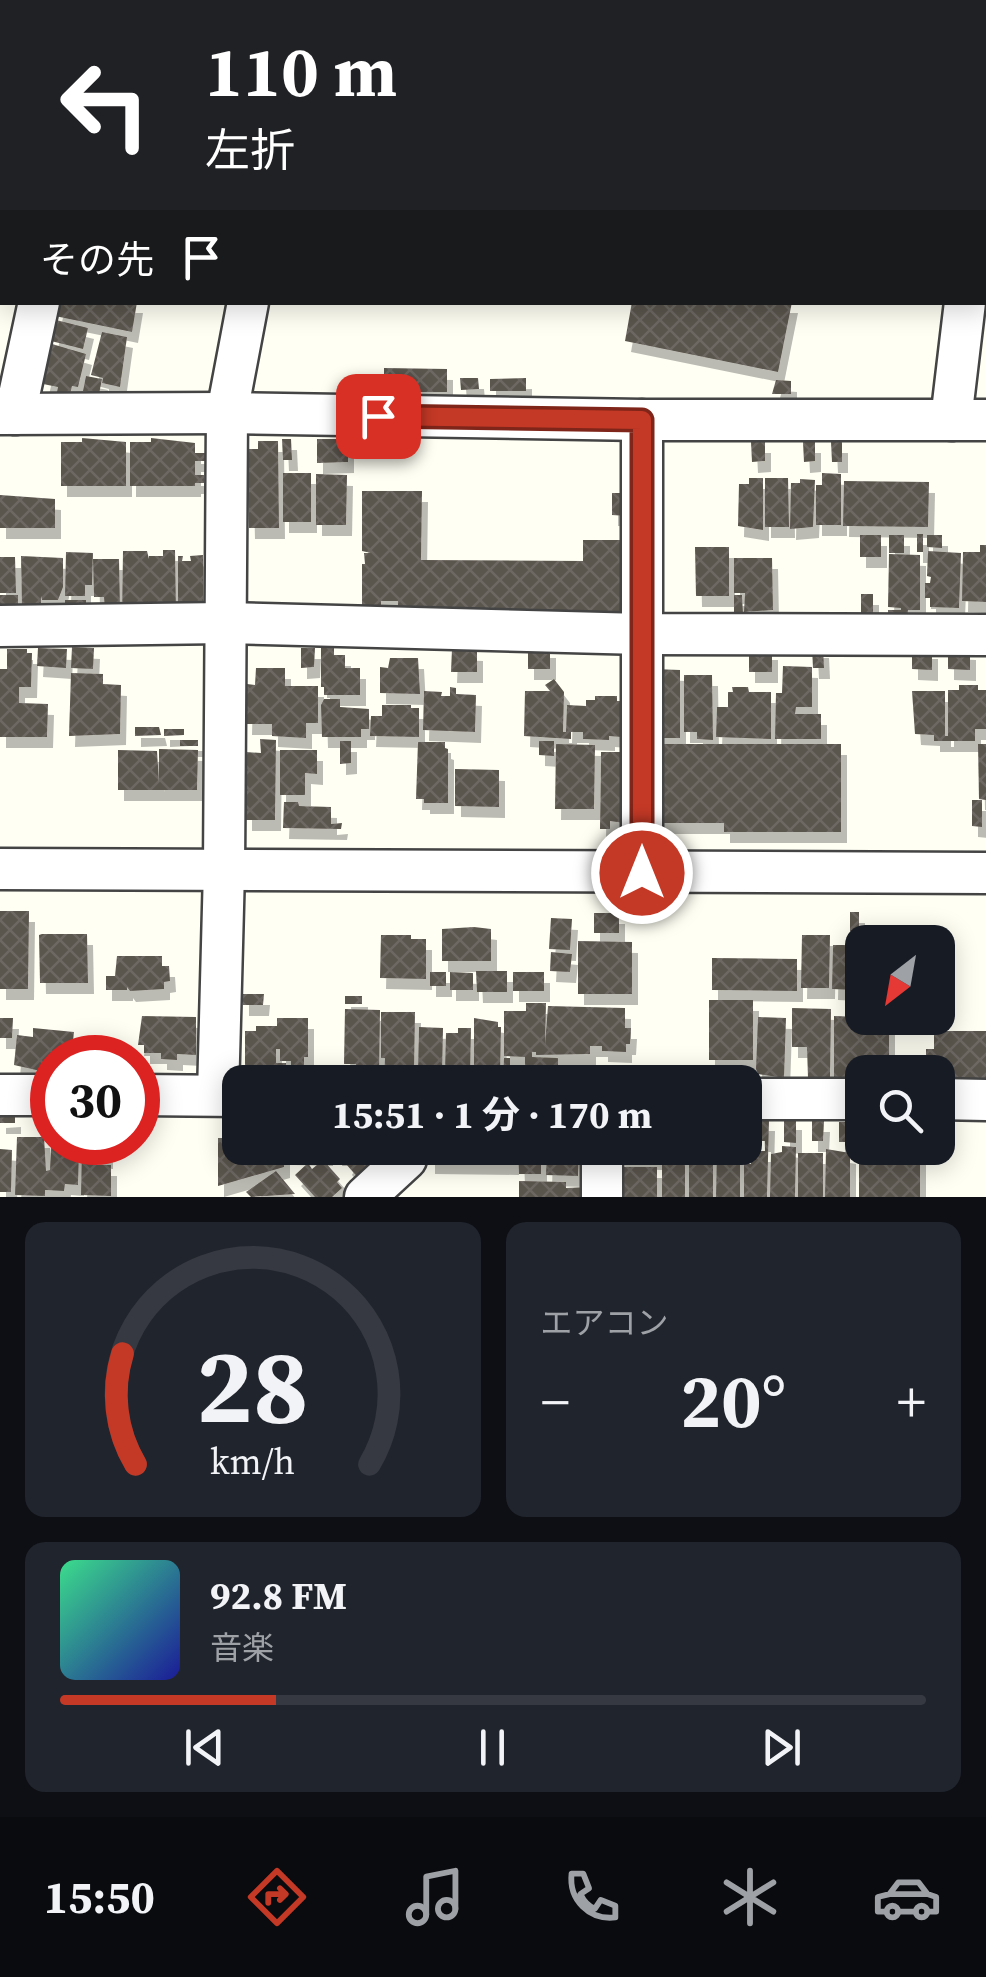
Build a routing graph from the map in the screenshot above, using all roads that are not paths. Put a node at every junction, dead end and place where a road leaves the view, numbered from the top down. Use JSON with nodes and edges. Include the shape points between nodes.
{"nodes":[{"id":1,"x":38,"y":305,"type":"edge"},
{"id":2,"x":247,"y":305,"type":"edge"},
{"id":3,"x":965,"y":305,"type":"edge"},
{"id":4,"x":226,"y":413,"type":"junction"},
{"id":5,"x":8,"y":414,"type":"edge"},
{"id":6,"x":642,"y":420,"type":"junction"},
{"id":7,"x":968,"y":420,"type":"edge"},
{"id":8,"x":225,"y":623,"type":"junction"},
{"id":9,"x":0,"y":626,"type":"edge"},
{"id":10,"x":642,"y":634,"type":"junction"},
{"id":11,"x":986,"y":636,"type":"edge"},
{"id":12,"x":0,"y":869,"type":"edge"},
{"id":13,"x":224,"y":870,"type":"junction"},
{"id":14,"x":642,"y":873,"type":"junction"},
{"id":15,"x":986,"y":873,"type":"edge"},
{"id":16,"x":228,"y":1065,"type":"edge"},
{"id":17,"x":0,"y":1095,"type":"edge"},
{"id":18,"x":30,"y":1095,"type":"edge"},
{"id":19,"x":160,"y":1095,"type":"edge"},
{"id":20,"x":222,"y":1096,"type":"edge"},
{"id":21,"x":762,"y":1099,"type":"edge"},
{"id":22,"x":845,"y":1100,"type":"edge"},
{"id":23,"x":955,"y":1100,"type":"edge"},
{"id":24,"x":986,"y":1100,"type":"edge"},
{"id":25,"x":401,"y":1165,"type":"edge"},
{"id":26,"x":602,"y":1165,"type":"edge"},
{"id":27,"x":366,"y":1197,"type":"edge"},
{"id":28,"x":602,"y":1197,"type":"edge"}],
"edges":[{"from":1,"to":5,"type":"street"},
{"from":2,"to":4,"type":"street"},
{"from":3,"to":7,"type":"street"},
{"from":4,"to":5,"type":"street"},
{"from":4,"to":6,"type":"street"},
{"from":4,"to":8,"type":"street"},
{"from":6,"to":7,"type":"street"},
{"from":6,"to":10,"type":"street"},
{"from":8,"to":9,"type":"street"},
{"from":8,"to":10,"type":"street"},
{"from":8,"to":13,"type":"street"},
{"from":10,"to":11,"type":"street"},
{"from":10,"to":14,"type":"street"},
{"from":12,"to":13,"type":"street"},
{"from":13,"to":14,"type":"street"},
{"from":13,"to":16,"type":"street"},
{"from":14,"to":15,"type":"street"},
{"from":17,"to":18,"type":"street"},
{"from":19,"to":20,"type":"street"},
{"from":21,"to":22,"type":"street"},
{"from":23,"to":24,"type":"street"},
{"from":25,"to":27,"type":"street"},
{"from":26,"to":28,"type":"street"}]}
